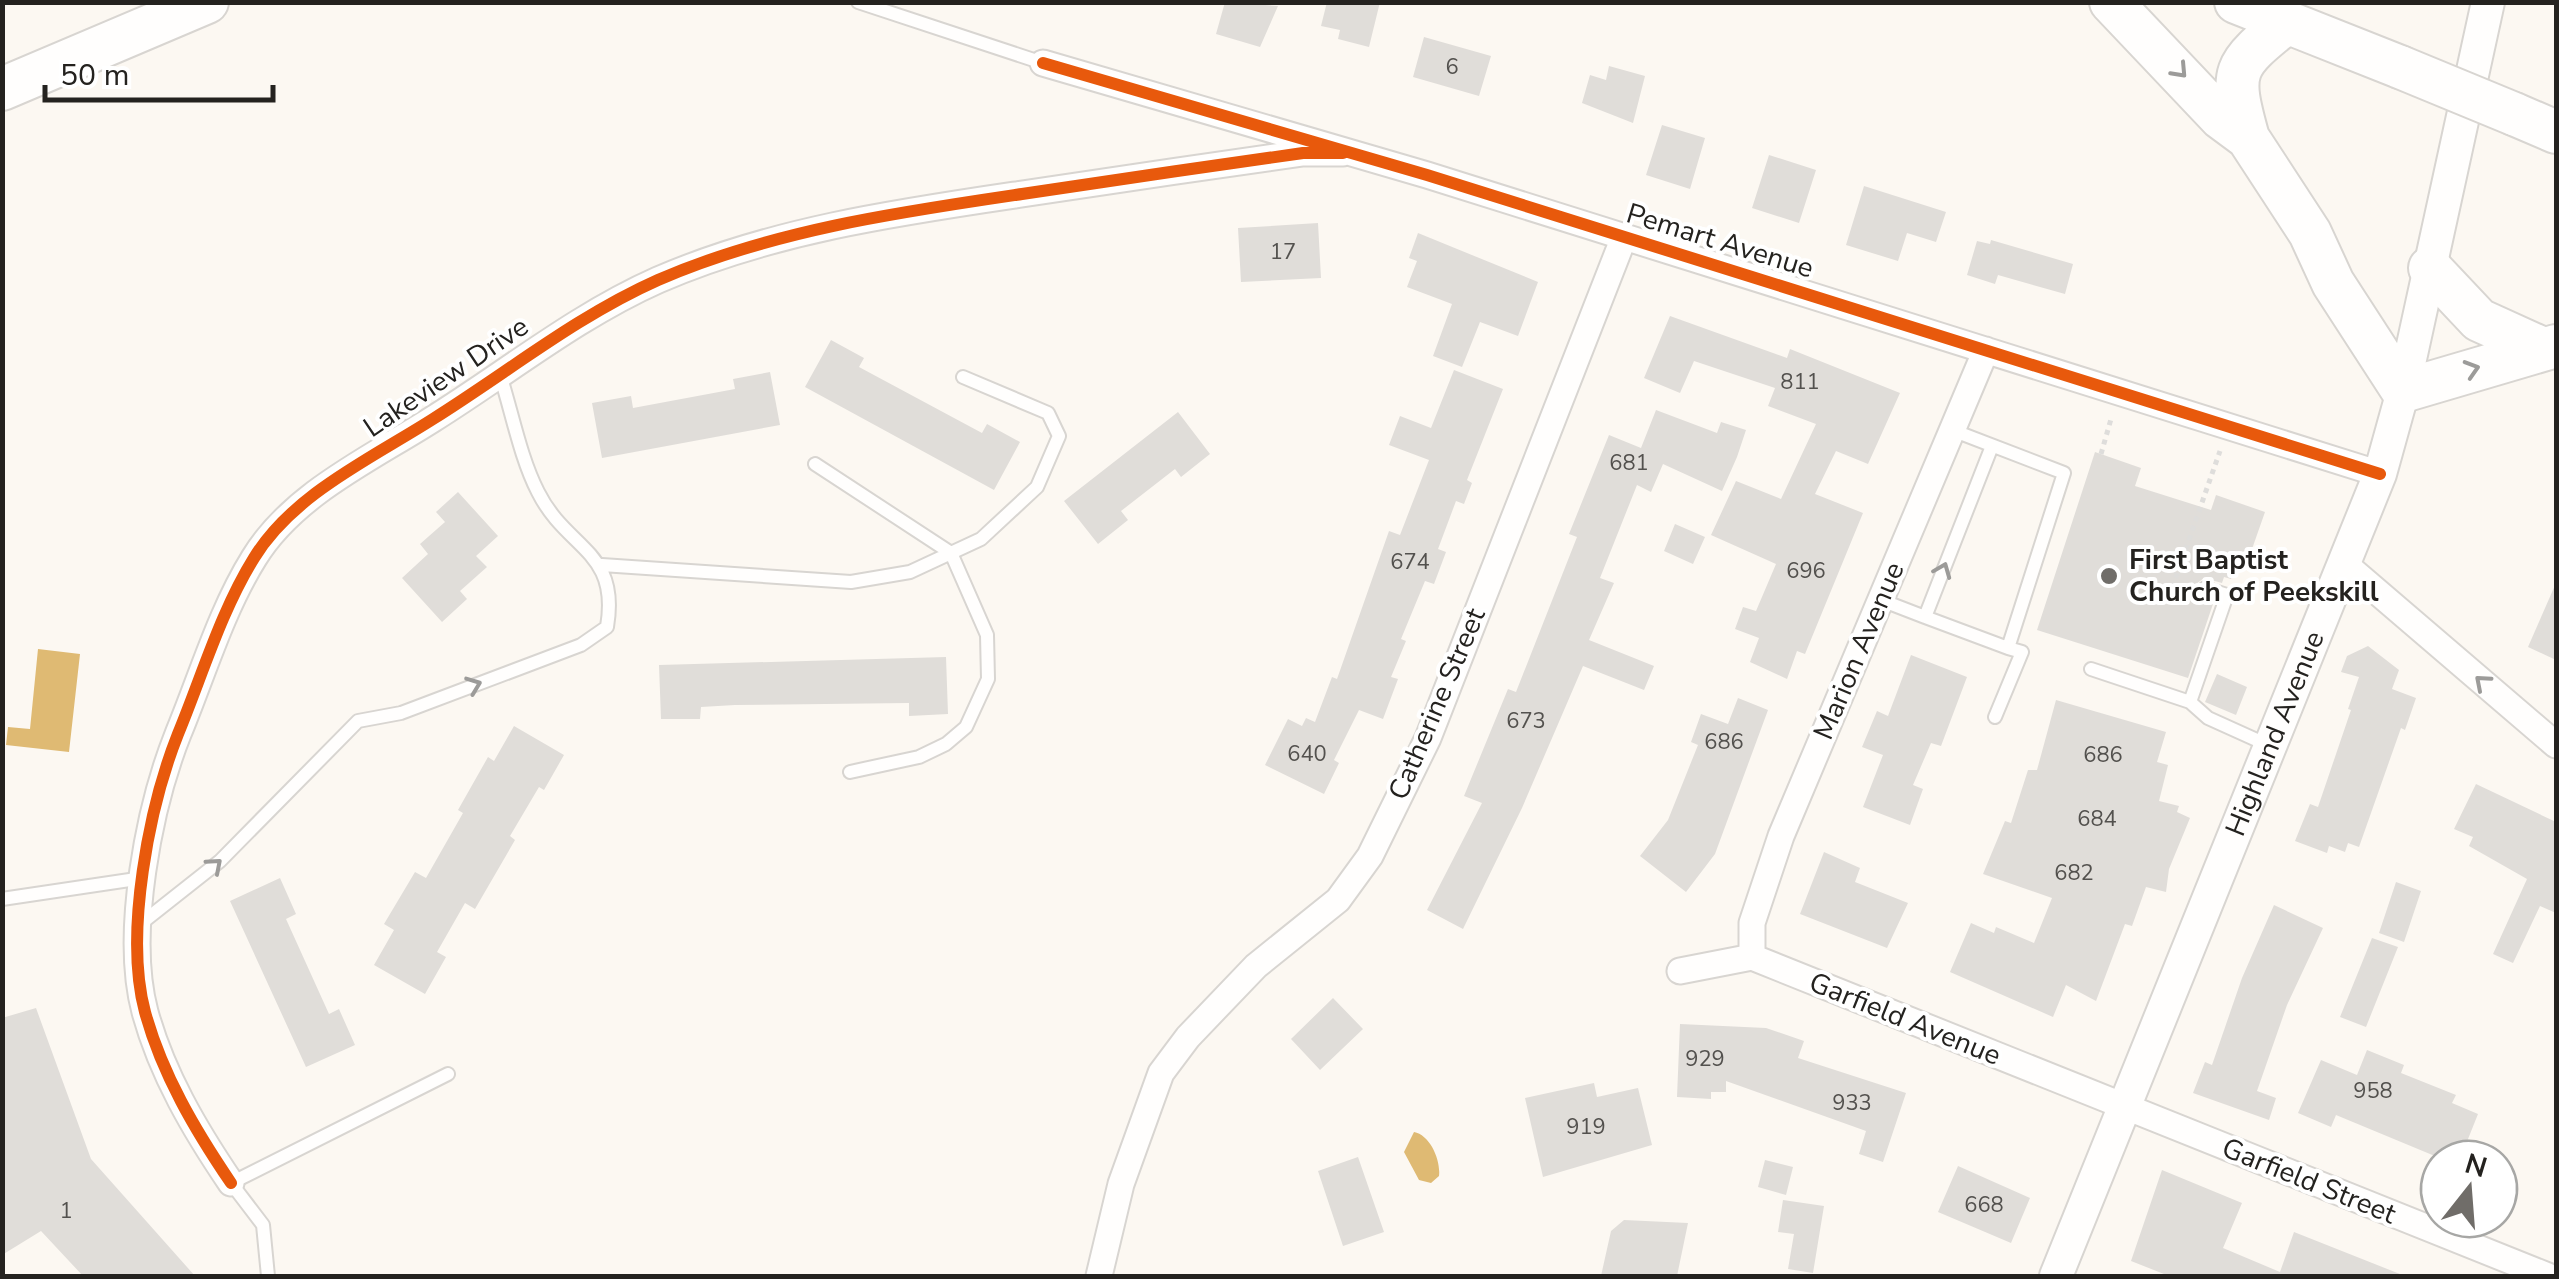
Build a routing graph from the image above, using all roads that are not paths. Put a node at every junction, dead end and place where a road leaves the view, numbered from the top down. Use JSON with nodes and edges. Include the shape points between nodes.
{"nodes":[{"id":1,"x":206,"y":2,"type":"edge"},
{"id":2,"x":858,"y":2,"type":"edge"},
{"id":3,"x":2111,"y":2,"type":"edge"},
{"id":4,"x":2236,"y":2,"type":"edge"},
{"id":5,"x":2488,"y":2,"type":"edge"},
{"id":6,"x":2286,"y":22,"type":"junction"},
{"id":7,"x":1044,"y":63,"type":"joint"},
{"id":8,"x":2,"y":88,"type":"edge"},
{"id":9,"x":2556,"y":132,"type":"edge"},
{"id":10,"x":2248,"y":138,"type":"junction"},
{"id":11,"x":1343,"y":154,"type":"junction"},
{"id":12,"x":1624,"y":237,"type":"junction"},
{"id":13,"x":2430,"y":268,"type":"junction"},
{"id":14,"x":2548,"y":347,"type":"edge"},
{"id":15,"x":1986,"y":350,"type":"junction"},
{"id":16,"x":500,"y":375,"type":"junction"},
{"id":17,"x":963,"y":377,"type":"dead end"},
{"id":18,"x":2403,"y":391,"type":"junction"},
{"id":19,"x":1952,"y":430,"type":"junction"},
{"id":20,"x":1992,"y":446,"type":"junction"},
{"id":21,"x":815,"y":464,"type":"dead end"},
{"id":22,"x":2380,"y":474,"type":"junction"},
{"id":23,"x":951,"y":553,"type":"junction"},
{"id":24,"x":602,"y":565,"type":"junction"},
{"id":25,"x":2346,"y":565,"type":"junction"},
{"id":26,"x":2205,"y":588,"type":"dead end"},
{"id":27,"x":1880,"y":600,"type":"junction"},
{"id":28,"x":1925,"y":617,"type":"junction"},
{"id":29,"x":2008,"y":648,"type":"junction"},
{"id":30,"x":2090,"y":669,"type":"dead end"},
{"id":31,"x":2190,"y":702,"type":"junction"},
{"id":32,"x":1996,"y":717,"type":"dead end"},
{"id":33,"x":2556,"y":745,"type":"edge"},
{"id":34,"x":2272,"y":747,"type":"junction"},
{"id":35,"x":850,"y":772,"type":"dead end"},
{"id":36,"x":143,"y":878,"type":"junction"},
{"id":37,"x":2,"y":899,"type":"edge"},
{"id":38,"x":138,"y":925,"type":"junction"},
{"id":39,"x":1752,"y":958,"type":"junction"},
{"id":40,"x":1680,"y":971,"type":"dead end"},
{"id":41,"x":448,"y":1074,"type":"dead end"},
{"id":42,"x":2126,"y":1107,"type":"junction"},
{"id":43,"x":230,"y":1183,"type":"junction"},
{"id":44,"x":268,"y":1276,"type":"edge"},
{"id":45,"x":1099,"y":1276,"type":"edge"},
{"id":46,"x":2056,"y":1276,"type":"edge"},
{"id":47,"x":2548,"y":1276,"type":"edge"}],
"edges":[{"from":1,"to":8,"type":"highway"},
{"from":2,"to":7,"type":"lane","name":"Pemart Avenue"},
{"from":3,"to":10,"type":"highway","one_way":true},
{"from":4,"to":6,"type":"highway"},
{"from":5,"to":13,"type":"street","name":"Highland Avenue"},
{"from":6,"to":9,"type":"highway","bridge":true},
{"from":6,"to":10,"type":"highway","via":[[2237,71]]},
{"from":7,"to":11,"type":"street","name":"Pemart Avenue"},
{"from":10,"to":18,"type":"highway"},
{"from":11,"to":12,"type":"street","name":"Pemart Avenue"},
{"from":11,"to":16,"type":"street","name":"Lakeview Drive","via":[[1302,152],[878,215],[759,246],[659,280],[555,335]]},
{"from":12,"to":15,"type":"street","name":"Pemart Avenue"},
{"from":12,"to":45,"type":"street","name":"Catherine Street","via":[[1428,738],[1370,856],[1338,900],[1256,966],[1161,1073],[1121,1184]]},
{"from":13,"to":14,"type":"highway","via":[[2479,320]]},
{"from":13,"to":18,"type":"street","name":"Highland Avenue"},
{"from":18,"to":14,"type":"highway","one_way":true},
{"from":15,"to":19,"type":"street","name":"Marion Avenue"},
{"from":15,"to":22,"type":"street","name":"Pemart Avenue"},
{"from":16,"to":24,"type":"lane","via":[[536,491],[559,526]]},
{"from":16,"to":36,"type":"street","name":"Lakeview Drive","via":[[320,490],[254,557],[171,753]]},
{"from":17,"to":23,"type":"lane","via":[[1048,413],[1058,436],[1037,487],[981,539]]},
{"from":18,"to":22,"type":"street","name":"Highland Avenue"},
{"from":19,"to":20,"type":"lane"},
{"from":19,"to":27,"type":"street","name":"Marion Avenue"},
{"from":28,"to":20,"type":"lane","one_way":true},
{"from":20,"to":29,"type":"lane","via":[[2064,473]]},
{"from":21,"to":23,"type":"lane"},
{"from":22,"to":25,"type":"street","name":"Highland Avenue"},
{"from":23,"to":24,"type":"lane","via":[[910,572],[852,582]]},
{"from":23,"to":35,"type":"lane","via":[[987,635],[988,680],[980,705],[946,744],[920,757]]},
{"from":38,"to":24,"type":"lane","one_way":true,"via":[[220,861],[358,721],[400,713],[491,679],[581,645],[607,627],[612,600]]},
{"from":33,"to":25,"type":"street","one_way":true},
{"from":25,"to":34,"type":"street","name":"Highland Avenue"},
{"from":26,"to":31,"type":"lane","via":[[2228,595]]},
{"from":27,"to":28,"type":"lane"},
{"from":27,"to":39,"type":"street","name":"Marion Avenue","via":[[1781,836],[1752,923]]},
{"from":28,"to":29,"type":"lane"},
{"from":29,"to":32,"type":"lane","via":[[2022,652]]},
{"from":30,"to":31,"type":"lane"},
{"from":31,"to":34,"type":"lane","via":[[2208,718]]},
{"from":34,"to":42,"type":"street","name":"Highland Avenue"},
{"from":36,"to":37,"type":"lane"},
{"from":36,"to":38,"type":"street","name":"Lakeview Drive"},
{"from":38,"to":43,"type":"street","name":"Lakeview Drive","via":[[143,1006],[164,1068]]},
{"from":39,"to":40,"type":"street"},
{"from":39,"to":42,"type":"street","name":"Garfield Avenue"},
{"from":41,"to":43,"type":"lane"},
{"from":42,"to":46,"type":"street","name":"Highland Avenue"},
{"from":42,"to":47,"type":"street","name":"Garfield Street"},
{"from":43,"to":44,"type":"lane","via":[[264,1225]]}]}
